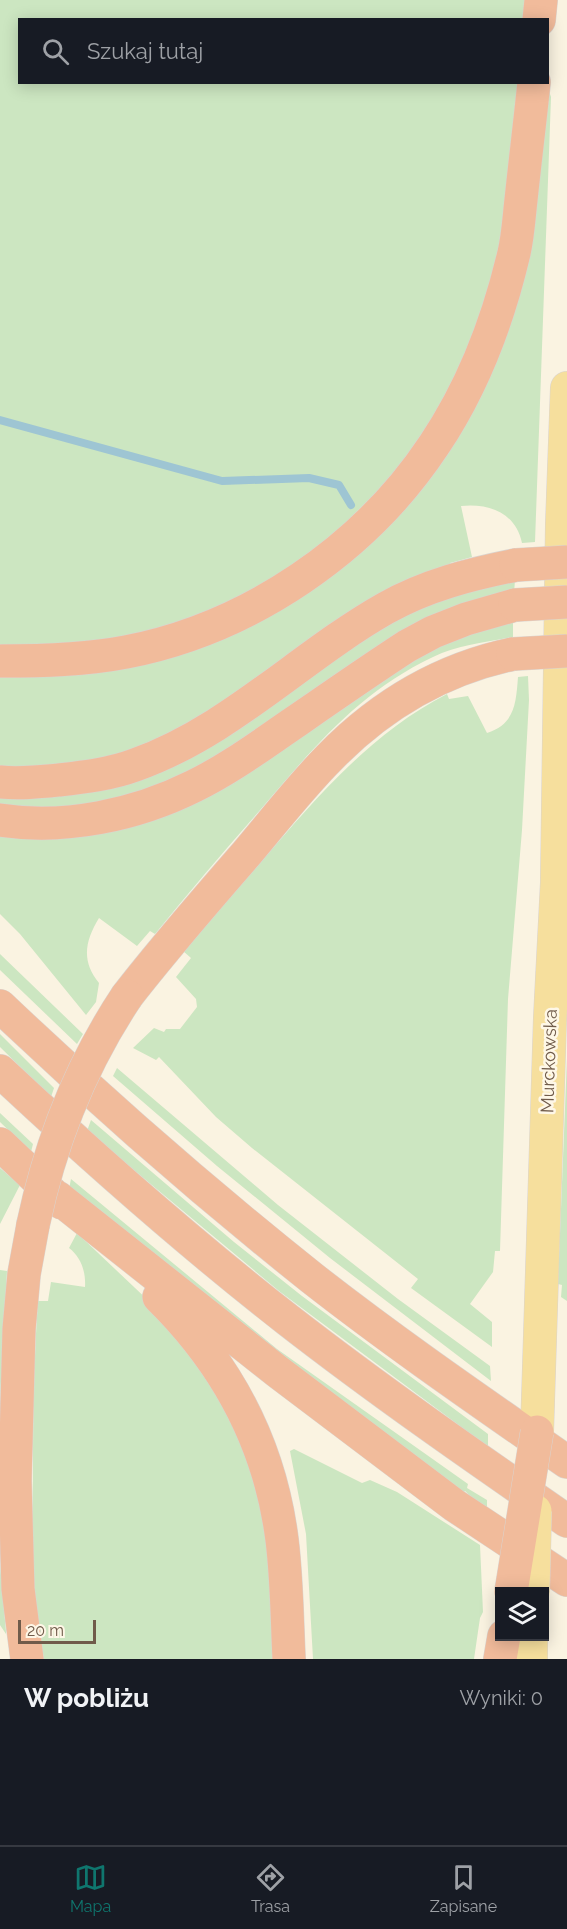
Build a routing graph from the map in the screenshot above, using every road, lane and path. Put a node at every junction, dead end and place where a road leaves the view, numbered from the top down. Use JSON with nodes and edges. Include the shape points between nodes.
{"nodes":[{"id":1,"x":541,"y":0,"type":"edge"},
{"id":2,"x":539,"y":18,"type":"edge"},
{"id":3,"x":534,"y":84,"type":"edge"},
{"id":4,"x":567,"y":388,"type":"edge"},
{"id":5,"x":567,"y":562,"type":"edge"},
{"id":6,"x":567,"y":602,"type":"edge"},
{"id":7,"x":567,"y":651,"type":"edge"},
{"id":8,"x":0,"y":661,"type":"edge"},
{"id":9,"x":0,"y":782,"type":"edge"},
{"id":10,"x":0,"y":820,"type":"edge"},
{"id":11,"x":0,"y":1006,"type":"edge"},
{"id":12,"x":0,"y":1071,"type":"edge"},
{"id":13,"x":0,"y":1144,"type":"edge"},
{"id":14,"x":57,"y":1197,"type":"junction"},
{"id":15,"x":537,"y":1432,"type":"junction"},
{"id":16,"x":567,"y":1462,"type":"edge"},
{"id":17,"x":567,"y":1521,"type":"edge"},
{"id":18,"x":567,"y":1580,"type":"edge"},
{"id":19,"x":513,"y":1587,"type":"edge"},
{"id":20,"x":533,"y":1587,"type":"edge"},
{"id":21,"x":524,"y":1644,"type":"edge"},
{"id":22,"x":27,"y":1659,"type":"edge"},
{"id":23,"x":289,"y":1659,"type":"edge"},
{"id":24,"x":500,"y":1659,"type":"edge"}],
"edges":[{"from":1,"to":2,"type":"highway"},
{"from":3,"to":8,"type":"highway","via":[[515,252],[502,300],[463,396],[434,446],[388,502],[358,533],[309,573],[230,618],[126,652],[77,659]]},
{"from":4,"to":15,"type":"main road","name":"Murckowska","via":[[557,883]]},
{"from":5,"to":9,"type":"highway","bridge":true,"via":[[516,565],[425,589],[386,608],[211,727],[136,765],[79,778]]},
{"from":6,"to":10,"type":"highway","bridge":true,"via":[[515,605],[433,632],[406,646],[235,763],[167,798],[87,819],[46,824]]},
{"from":7,"to":22,"type":"highway","bridge":true,"via":[[513,654],[473,664],[432,681],[396,703],[345,744],[177,934],[128,996],[100,1041],[71,1102],[48,1165],[24,1274],[15,1470],[18,1589]]},
{"from":11,"to":16,"type":"highway","via":[[225,1208],[407,1350]]},
{"from":12,"to":17,"type":"highway","via":[[95,1160],[288,1320]]},
{"from":13,"to":14,"type":"highway"},
{"from":14,"to":18,"type":"highway","via":[[454,1505]]},
{"from":14,"to":23,"type":"highway","via":[[171,1309],[222,1372],[247,1415],[263,1453],[275,1498],[282,1541]]},
{"from":15,"to":19,"type":"highway","bridge":true},
{"from":15,"to":20,"type":"main road","name":"Murckowska","bridge":true},
{"from":21,"to":24,"type":"highway"}]}
